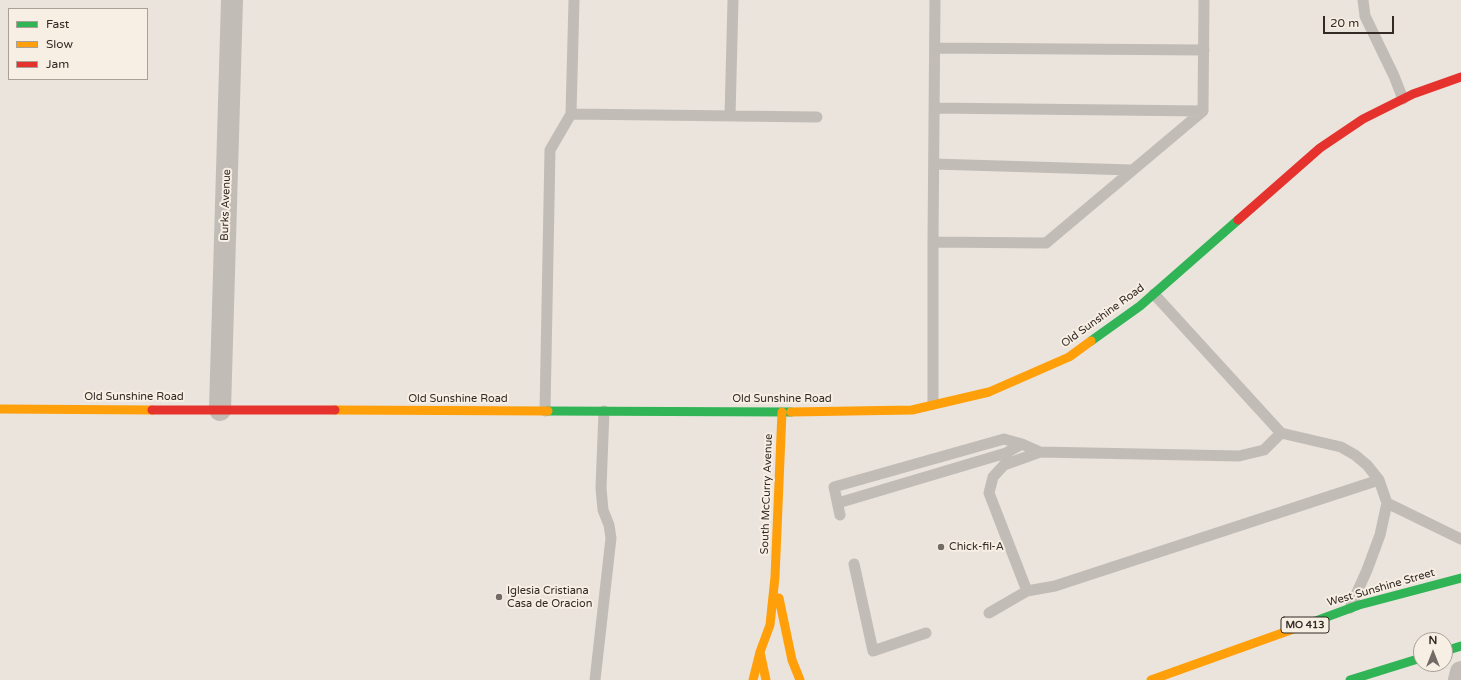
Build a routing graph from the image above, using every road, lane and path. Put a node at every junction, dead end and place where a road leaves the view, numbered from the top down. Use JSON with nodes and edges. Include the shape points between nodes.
{"nodes":[{"id":1,"x":232,"y":0,"type":"edge"},
{"id":2,"x":574,"y":0,"type":"edge"},
{"id":3,"x":733,"y":0,"type":"edge"},
{"id":4,"x":935,"y":0,"type":"edge"},
{"id":5,"x":1204,"y":0,"type":"edge"},
{"id":6,"x":1363,"y":0,"type":"edge"},
{"id":7,"x":934,"y":48,"type":"junction"},
{"id":8,"x":1204,"y":50,"type":"junction"},
{"id":9,"x":1461,"y":77,"type":"edge"},
{"id":10,"x":1403,"y":99,"type":"junction"},
{"id":11,"x":934,"y":108,"type":"junction"},
{"id":12,"x":1203,"y":111,"type":"junction"},
{"id":13,"x":571,"y":114,"type":"junction"},
{"id":14,"x":730,"y":116,"type":"junction"},
{"id":15,"x":817,"y":117,"type":"dead end"},
{"id":16,"x":934,"y":164,"type":"junction"},
{"id":17,"x":1132,"y":170,"type":"junction"},
{"id":18,"x":933,"y":242,"type":"junction"},
{"id":19,"x":1154,"y":294,"type":"junction"},
{"id":20,"x":933,"y":404,"type":"junction"},
{"id":21,"x":0,"y":409,"type":"edge"},
{"id":22,"x":220,"y":410,"type":"junction"},
{"id":23,"x":545,"y":411,"type":"junction"},
{"id":24,"x":604,"y":411,"type":"junction"},
{"id":25,"x":782,"y":412,"type":"junction"},
{"id":26,"x":1282,"y":433,"type":"junction"},
{"id":27,"x":1022,"y":444,"type":"junction"},
{"id":28,"x":1040,"y":452,"type":"junction"},
{"id":29,"x":1379,"y":480,"type":"junction"},
{"id":30,"x":838,"y":503,"type":"junction"},
{"id":31,"x":1388,"y":503,"type":"junction"},
{"id":32,"x":840,"y":515,"type":"dead end"},
{"id":33,"x":1461,"y":539,"type":"edge"},
{"id":34,"x":854,"y":564,"type":"dead end"},
{"id":35,"x":775,"y":577,"type":"junction"},
{"id":36,"x":1461,"y":578,"type":"edge"},
{"id":37,"x":1027,"y":591,"type":"junction"},
{"id":38,"x":1350,"y":609,"type":"junction"},
{"id":39,"x":989,"y":613,"type":"dead end"},
{"id":40,"x":926,"y":633,"type":"dead end"},
{"id":41,"x":760,"y":652,"type":"junction"},
{"id":42,"x":1413,"y":660,"type":"edge"},
{"id":43,"x":1461,"y":672,"type":"edge"},
{"id":44,"x":595,"y":680,"type":"edge"},
{"id":45,"x":753,"y":680,"type":"edge"},
{"id":46,"x":766,"y":680,"type":"edge"},
{"id":47,"x":800,"y":680,"type":"edge"},
{"id":48,"x":1151,"y":680,"type":"edge"},
{"id":49,"x":1350,"y":680,"type":"edge"},
{"id":50,"x":1459,"y":680,"type":"edge"}],
"edges":[{"from":1,"to":22,"type":"street","name":"Burks Avenue"},
{"from":2,"to":13,"type":"lane"},
{"from":3,"to":14,"type":"lane"},
{"from":4,"to":7,"type":"lane"},
{"from":5,"to":8,"type":"lane"},
{"from":6,"to":10,"type":"lane","via":[[1365,16]]},
{"from":7,"to":8,"type":"lane"},
{"from":7,"to":11,"type":"lane"},
{"from":8,"to":12,"type":"lane"},
{"from":9,"to":10,"type":"street","name":"Old Sunshine Road"},
{"from":10,"to":19,"type":"street","name":"Old Sunshine Road","via":[[1363,119],[1320,148]]},
{"from":11,"to":12,"type":"lane"},
{"from":11,"to":16,"type":"lane"},
{"from":12,"to":17,"type":"lane"},
{"from":13,"to":14,"type":"lane"},
{"from":13,"to":23,"type":"lane","via":[[550,150]]},
{"from":14,"to":15,"type":"lane"},
{"from":16,"to":17,"type":"lane"},
{"from":16,"to":18,"type":"lane"},
{"from":17,"to":18,"type":"lane","via":[[1046,242]]},
{"from":18,"to":20,"type":"lane"},
{"from":19,"to":20,"type":"street","name":"Old Sunshine Road","via":[[1069,357],[989,392]]},
{"from":19,"to":26,"type":"lane"},
{"from":20,"to":25,"type":"street","name":"Old Sunshine Road","via":[[912,410]]},
{"from":21,"to":22,"type":"street","name":"Old Sunshine Road"},
{"from":22,"to":23,"type":"street","name":"Old Sunshine Road"},
{"from":23,"to":24,"type":"street","name":"Old Sunshine Road"},
{"from":24,"to":25,"type":"street","name":"Old Sunshine Road"},
{"from":24,"to":44,"type":"lane","via":[[601,488],[603,510],[611,538]]},
{"from":25,"to":35,"type":"street","name":"South McCurry Avenue"},
{"from":26,"to":28,"type":"lane","via":[[1264,450],[1239,456]]},
{"from":26,"to":29,"type":"lane","via":[[1341,447],[1367,465]]},
{"from":27,"to":28,"type":"lane"},
{"from":27,"to":30,"type":"lane","via":[[1006,453]]},
{"from":27,"to":30,"type":"lane","via":[[1004,439],[834,487]]},
{"from":28,"to":37,"type":"lane","via":[[1004,465],[993,477],[989,493]]},
{"from":29,"to":31,"type":"lane"},
{"from":29,"to":37,"type":"lane","via":[[1055,586]]},
{"from":30,"to":32,"type":"lane"},
{"from":31,"to":33,"type":"lane"},
{"from":31,"to":38,"type":"lane","via":[[1380,535]]},
{"from":34,"to":40,"type":"lane","via":[[873,651]]},
{"from":35,"to":41,"type":"street","name":"South McCurry Avenue","via":[[770,625]]},
{"from":35,"to":47,"type":"street","name":"South McCurry Avenue","via":[[792,660]]},
{"from":36,"to":38,"type":"street","name":"West Sunshine Street","number":"MO 413"},
{"from":37,"to":39,"type":"lane"},
{"from":38,"to":48,"type":"street","name":"West Sunshine Street","number":"MO 413"},
{"from":41,"to":45,"type":"street","name":"South McCurry Avenue"},
{"from":41,"to":46,"type":"street"},
{"from":42,"to":49,"type":"street"},
{"from":43,"to":50,"type":"street"}]}
